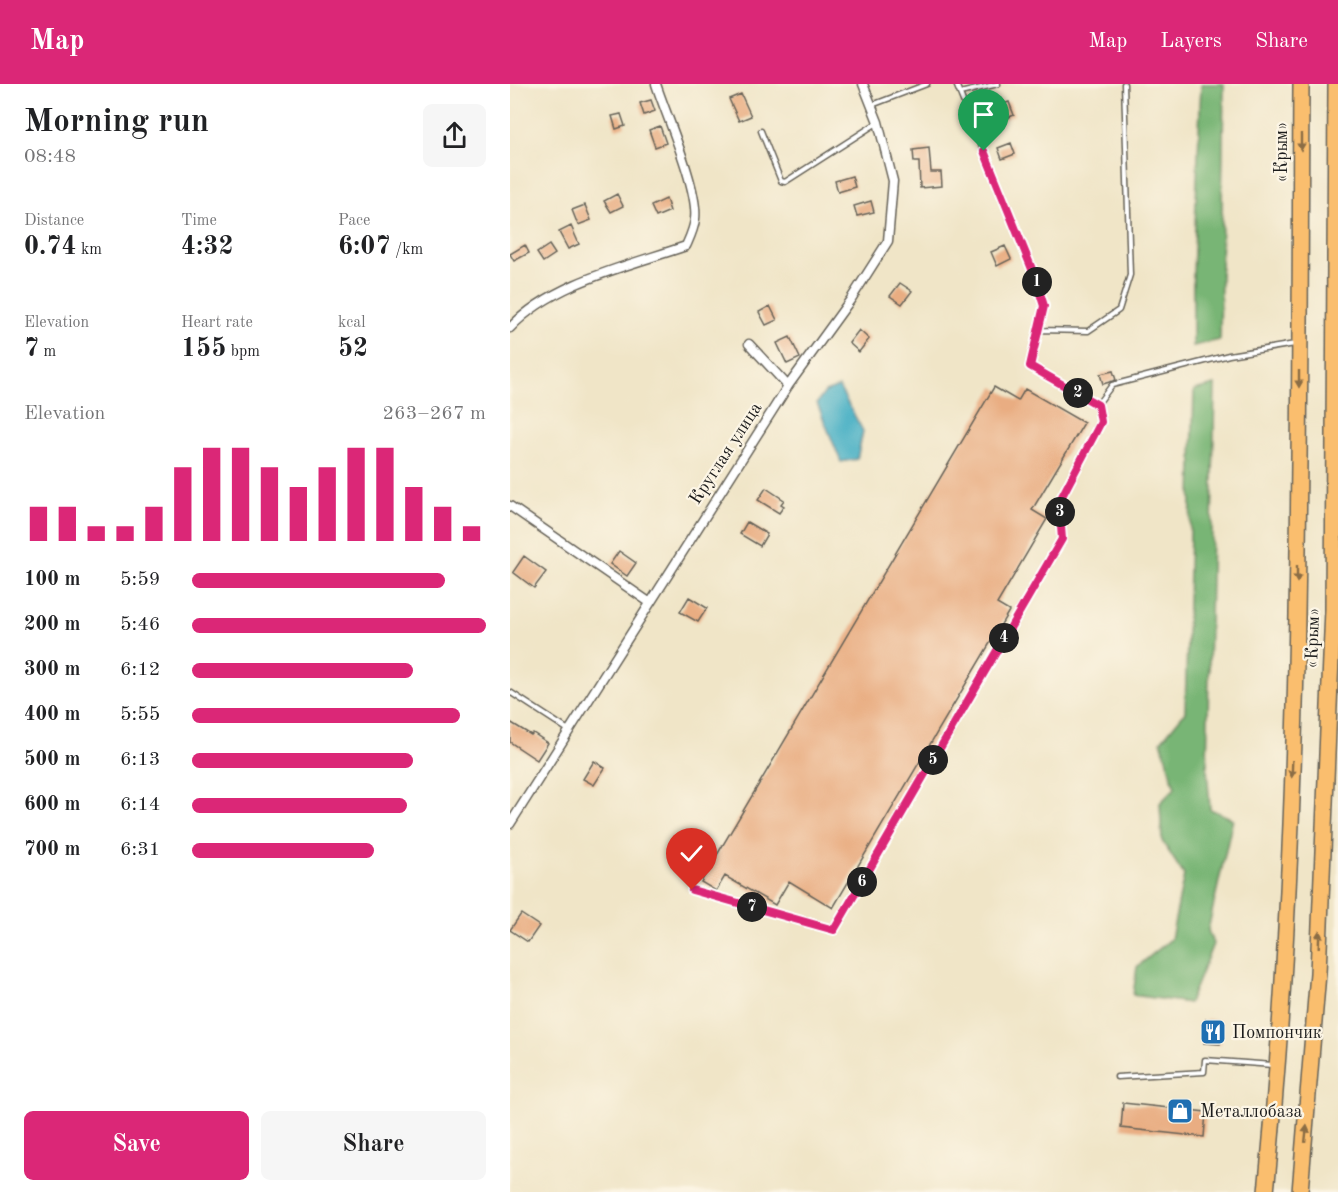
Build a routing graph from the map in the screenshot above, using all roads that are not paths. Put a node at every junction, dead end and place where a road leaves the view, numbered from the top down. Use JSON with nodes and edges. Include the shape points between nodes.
{"nodes":[{"id":1,"x":656,"y":84,"type":"edge"},
{"id":2,"x":863,"y":84,"type":"edge"},
{"id":3,"x":927,"y":84,"type":"edge"},
{"id":4,"x":956,"y":84,"type":"edge"},
{"id":5,"x":998,"y":84,"type":"edge"},
{"id":6,"x":1124,"y":84,"type":"edge"},
{"id":7,"x":1301,"y":84,"type":"edge"},
{"id":8,"x":1336,"y":84,"type":"edge"},
{"id":9,"x":960,"y":93,"type":"junction"},
{"id":10,"x":872,"y":105,"type":"junction"},
{"id":11,"x":878,"y":122,"type":"junction"},
{"id":12,"x":761,"y":131,"type":"dead end"},
{"id":13,"x":510,"y":328,"type":"edge"},
{"id":14,"x":1038,"y":330,"type":"junction"},
{"id":15,"x":749,"y":344,"type":"dead end"},
{"id":16,"x":1299,"y":344,"type":"junction"},
{"id":17,"x":788,"y":386,"type":"junction"},
{"id":18,"x":1098,"y":405,"type":"junction"},
{"id":19,"x":510,"y":506,"type":"edge"},
{"id":20,"x":649,"y":602,"type":"junction"},
{"id":21,"x":510,"y":692,"type":"edge"},
{"id":22,"x":570,"y":731,"type":"junction"},
{"id":23,"x":510,"y":824,"type":"edge"},
{"id":24,"x":692,"y":890,"type":"dead end"},
{"id":25,"x":1277,"y":1065,"type":"junction"},
{"id":26,"x":1117,"y":1077,"type":"dead end"},
{"id":27,"x":1266,"y":1192,"type":"edge"},
{"id":28,"x":1300,"y":1192,"type":"edge"}],
"edges":[{"from":1,"to":13,"type":"street","via":[[691,186],[696,217],[686,246],[569,286],[520,317]]},
{"from":2,"to":10,"type":"street","name":"Круглая улица"},
{"from":3,"to":10,"type":"lane"},
{"from":4,"to":9,"type":"lane"},
{"from":5,"to":9,"type":"lane"},
{"from":6,"to":14,"type":"lane","via":[[1130,275],[1119,310],[1088,331]]},
{"from":7,"to":16,"type":"highway","name":"«Крым»","one_way":true},
{"from":28,"to":8,"type":"highway","name":"«Крым»","one_way":true,"via":[[1318,973],[1333,609]]},
{"from":9,"to":14,"type":"lane","via":[[1034,274],[1044,306]]},
{"from":10,"to":11,"type":"street","name":"Круглая улица"},
{"from":11,"to":12,"type":"lane","via":[[784,182]]},
{"from":11,"to":17,"type":"street","name":"Круглая улица","via":[[893,181],[888,241]]},
{"from":14,"to":18,"type":"lane","via":[[1030,366]]},
{"from":15,"to":17,"type":"street"},
{"from":16,"to":18,"type":"lane","via":[[1229,355],[1112,385]]},
{"from":16,"to":25,"type":"highway","name":"«Крым»","one_way":true,"via":[[1297,668]]},
{"from":17,"to":20,"type":"street","name":"Круглая улица"},
{"from":18,"to":24,"type":"lane","via":[[1101,422],[1059,502],[1062,539],[834,930]]},
{"from":19,"to":20,"type":"street"},
{"from":20,"to":22,"type":"street","name":"Круглая улица"},
{"from":21,"to":22,"type":"lane"},
{"from":22,"to":23,"type":"street","name":"Круглая улица"},
{"from":25,"to":26,"type":"lane","via":[[1205,1060],[1204,1072]]},
{"from":25,"to":27,"type":"highway","name":"«Крым»"}]}
